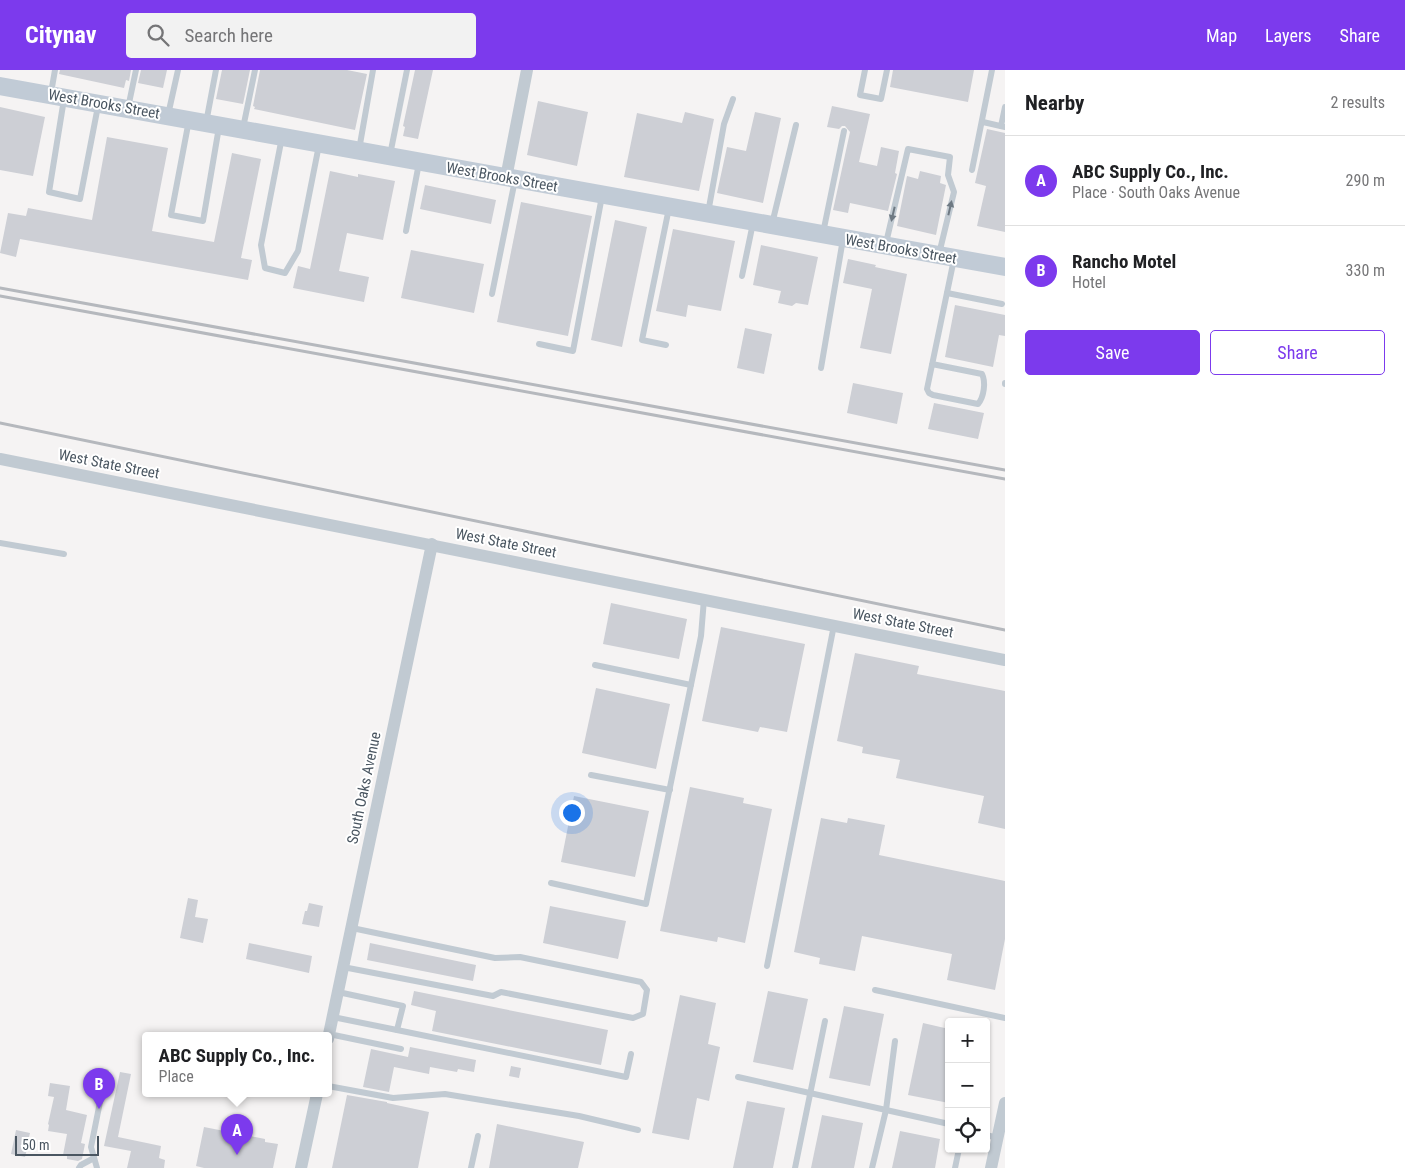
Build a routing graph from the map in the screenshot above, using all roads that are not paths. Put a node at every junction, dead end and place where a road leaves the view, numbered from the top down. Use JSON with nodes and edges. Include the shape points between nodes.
{"nodes":[{"id":1,"x":56,"y":70,"type":"edge"},
{"id":2,"x":136,"y":70,"type":"edge"},
{"id":3,"x":178,"y":70,"type":"edge"},
{"id":4,"x":216,"y":70,"type":"edge"},
{"id":5,"x":255,"y":70,"type":"edge"},
{"id":6,"x":373,"y":70,"type":"edge"},
{"id":7,"x":407,"y":70,"type":"edge"},
{"id":8,"x":527,"y":70,"type":"edge"},
{"id":9,"x":865,"y":70,"type":"edge"},
{"id":10,"x":887,"y":70,"type":"edge"},
{"id":11,"x":992,"y":70,"type":"edge"},
{"id":12,"x":0,"y":86,"type":"edge"},
{"id":13,"x":58,"y":96,"type":"junction"},
{"id":14,"x":733,"y":99,"type":"dead end"},
{"id":15,"x":98,"y":104,"type":"junction"},
{"id":16,"x":1005,"y":107,"type":"edge"},
{"id":17,"x":128,"y":109,"type":"junction"},
{"id":18,"x":168,"y":116,"type":"junction"},
{"id":19,"x":982,"y":122,"type":"junction"},
{"id":20,"x":205,"y":123,"type":"junction"},
{"id":21,"x":796,"y":124,"type":"dead end"},
{"id":22,"x":1003,"y":126,"type":"edge"},
{"id":23,"x":242,"y":130,"type":"junction"},
{"id":24,"x":844,"y":131,"type":"dead end"},
{"id":25,"x":282,"y":137,"type":"junction"},
{"id":26,"x":320,"y":144,"type":"junction"},
{"id":27,"x":358,"y":151,"type":"junction"},
{"id":28,"x":390,"y":157,"type":"junction"},
{"id":29,"x":419,"y":162,"type":"junction"},
{"id":30,"x":972,"y":170,"type":"dead end"},
{"id":31,"x":510,"y":178,"type":"junction"},
{"id":32,"x":602,"y":195,"type":"junction"},
{"id":33,"x":669,"y":207,"type":"junction"},
{"id":34,"x":707,"y":214,"type":"junction"},
{"id":35,"x":754,"y":222,"type":"junction"},
{"id":36,"x":772,"y":226,"type":"junction"},
{"id":37,"x":406,"y":231,"type":"dead end"},
{"id":38,"x":823,"y":235,"type":"junction"},
{"id":39,"x":843,"y":238,"type":"junction"},
{"id":40,"x":886,"y":246,"type":"junction"},
{"id":41,"x":946,"y":257,"type":"junction"},
{"id":42,"x":1005,"y":267,"type":"edge"},
{"id":43,"x":742,"y":276,"type":"dead end"},
{"id":44,"x":947,"y":293,"type":"junction"},
{"id":45,"x":492,"y":294,"type":"dead end"},
{"id":46,"x":1002,"y":304,"type":"dead end"},
{"id":47,"x":539,"y":344,"type":"dead end"},
{"id":48,"x":666,"y":345,"type":"dead end"},
{"id":49,"x":932,"y":364,"type":"junction"},
{"id":50,"x":820,"y":368,"type":"dead end"},
{"id":51,"x":0,"y":459,"type":"edge"},
{"id":52,"x":0,"y":543,"type":"edge"},
{"id":53,"x":432,"y":544,"type":"junction"},
{"id":54,"x":64,"y":554,"type":"dead end"},
{"id":55,"x":704,"y":599,"type":"junction"},
{"id":56,"x":834,"y":626,"type":"junction"},
{"id":57,"x":1005,"y":660,"type":"edge"},
{"id":58,"x":595,"y":665,"type":"dead end"},
{"id":59,"x":691,"y":685,"type":"junction"},
{"id":60,"x":591,"y":775,"type":"dead end"},
{"id":61,"x":670,"y":790,"type":"junction"},
{"id":62,"x":551,"y":883,"type":"dead end"},
{"id":63,"x":352,"y":928,"type":"junction"},
{"id":64,"x":767,"y":966,"type":"dead end"},
{"id":65,"x":343,"y":967,"type":"junction"},
{"id":66,"x":874,"y":990,"type":"dead end"},
{"id":67,"x":338,"y":992,"type":"junction"},
{"id":68,"x":333,"y":1017,"type":"junction"},
{"id":69,"x":1005,"y":1018,"type":"edge"},
{"id":70,"x":825,"y":1021,"type":"dead end"},
{"id":71,"x":397,"y":1030,"type":"junction"},
{"id":72,"x":330,"y":1032,"type":"edge"},
{"id":73,"x":332,"y":1037,"type":"edge"},
{"id":74,"x":895,"y":1041,"type":"dead end"},
{"id":75,"x":402,"y":1049,"type":"dead end"},
{"id":76,"x":631,"y":1054,"type":"dead end"},
{"id":77,"x":106,"y":1072,"type":"dead end"},
{"id":78,"x":738,"y":1077,"type":"dead end"},
{"id":79,"x":332,"y":1087,"type":"edge"},
{"id":80,"x":810,"y":1093,"type":"junction"},
{"id":81,"x":316,"y":1097,"type":"edge"},
{"id":82,"x":1005,"y":1102,"type":"edge"},
{"id":83,"x":886,"y":1110,"type":"junction"},
{"id":84,"x":945,"y":1123,"type":"edge"},
{"id":85,"x":638,"y":1130,"type":"dead end"},
{"id":86,"x":478,"y":1136,"type":"dead end"},
{"id":87,"x":992,"y":1136,"type":"edge"},
{"id":88,"x":958,"y":1153,"type":"edge"},
{"id":89,"x":94,"y":1158,"type":"junction"},
{"id":90,"x":78,"y":1168,"type":"edge"},
{"id":91,"x":97,"y":1168,"type":"edge"},
{"id":92,"x":301,"y":1168,"type":"edge"},
{"id":93,"x":471,"y":1168,"type":"edge"},
{"id":94,"x":795,"y":1168,"type":"edge"},
{"id":95,"x":872,"y":1168,"type":"edge"},
{"id":96,"x":955,"y":1168,"type":"edge"},
{"id":97,"x":991,"y":1168,"type":"edge"}],
"edges":[{"from":1,"to":13,"type":"lane"},
{"from":2,"to":17,"type":"lane"},
{"from":3,"to":18,"type":"lane"},
{"from":4,"to":20,"type":"lane"},
{"from":5,"to":23,"type":"lane"},
{"from":6,"to":27,"type":"lane"},
{"from":7,"to":28,"type":"lane"},
{"from":8,"to":31,"type":"street"},
{"from":9,"to":10,"type":"lane","via":[[860,95],[881,99]]},
{"from":11,"to":19,"type":"lane"},
{"from":12,"to":13,"type":"street","name":"West Brooks Street"},
{"from":13,"to":15,"type":"street","name":"West Brooks Street"},
{"from":13,"to":15,"type":"lane","via":[[49,192],[80,199]]},
{"from":14,"to":34,"type":"lane","via":[[724,124]]},
{"from":15,"to":17,"type":"street","name":"West Brooks Street"},
{"from":16,"to":22,"type":"lane"},
{"from":17,"to":18,"type":"street","name":"West Brooks Street"},
{"from":18,"to":20,"type":"street","name":"West Brooks Street"},
{"from":19,"to":22,"type":"lane"},
{"from":19,"to":30,"type":"lane"},
{"from":20,"to":20,"type":"lane","via":[[203,221],[171,214]]},
{"from":20,"to":23,"type":"street","name":"West Brooks Street"},
{"from":21,"to":36,"type":"lane"},
{"from":23,"to":25,"type":"street","name":"West Brooks Street"},
{"from":24,"to":38,"type":"lane"},
{"from":25,"to":26,"type":"street","name":"West Brooks Street"},
{"from":25,"to":26,"type":"lane","via":[[261,245],[265,268],[285,273],[298,251]]},
{"from":26,"to":27,"type":"street","name":"West Brooks Street"},
{"from":27,"to":28,"type":"street","name":"West Brooks Street"},
{"from":28,"to":29,"type":"street","name":"West Brooks Street"},
{"from":29,"to":31,"type":"street","name":"West Brooks Street"},
{"from":29,"to":37,"type":"lane"},
{"from":31,"to":32,"type":"street","name":"West Brooks Street"},
{"from":31,"to":45,"type":"lane"},
{"from":32,"to":33,"type":"street","name":"West Brooks Street"},
{"from":32,"to":47,"type":"lane","via":[[573,351]]},
{"from":33,"to":34,"type":"street","name":"West Brooks Street"},
{"from":33,"to":48,"type":"lane","via":[[642,340]]},
{"from":34,"to":35,"type":"street","name":"West Brooks Street"},
{"from":35,"to":36,"type":"street","name":"West Brooks Street"},
{"from":35,"to":43,"type":"lane"},
{"from":36,"to":38,"type":"street","name":"West Brooks Street"},
{"from":38,"to":39,"type":"street","name":"West Brooks Street"},
{"from":39,"to":40,"type":"street","name":"West Brooks Street"},
{"from":39,"to":50,"type":"lane"},
{"from":40,"to":41,"type":"street","name":"West Brooks Street"},
{"from":41,"to":40,"type":"lane","one_way":true,"via":[[954,192],[948,175],[950,157],[908,149]]},
{"from":41,"to":42,"type":"street","name":"West Brooks Street"},
{"from":41,"to":44,"type":"lane"},
{"from":44,"to":46,"type":"lane"},
{"from":44,"to":49,"type":"lane"},
{"from":49,"to":49,"type":"lane","via":[[929,393],[978,404],[981,401],[985,380],[982,374]]},
{"from":51,"to":53,"type":"street","name":"West State Street"},
{"from":52,"to":54,"type":"lane"},
{"from":53,"to":55,"type":"street","name":"West State Street"},
{"from":53,"to":63,"type":"street","name":"South Oaks Avenue"},
{"from":55,"to":56,"type":"street","name":"West State Street"},
{"from":55,"to":59,"type":"lane","via":[[701,636]]},
{"from":56,"to":57,"type":"street","name":"West State Street"},
{"from":56,"to":64,"type":"lane"},
{"from":58,"to":59,"type":"lane"},
{"from":59,"to":61,"type":"lane"},
{"from":60,"to":61,"type":"lane"},
{"from":61,"to":62,"type":"lane","via":[[646,904]]},
{"from":63,"to":65,"type":"street","name":"South Oaks Avenue"},
{"from":63,"to":65,"type":"lane","via":[[495,958],[520,957],[641,982],[647,990],[643,1014],[633,1018],[501,992],[493,996]]},
{"from":65,"to":67,"type":"street","name":"South Oaks Avenue"},
{"from":66,"to":69,"type":"lane"},
{"from":67,"to":68,"type":"street","name":"South Oaks Avenue"},
{"from":67,"to":71,"type":"lane","via":[[403,1006]]},
{"from":68,"to":71,"type":"lane"},
{"from":68,"to":72,"type":"street","name":"South Oaks Avenue"},
{"from":70,"to":80,"type":"lane"},
{"from":71,"to":76,"type":"lane","via":[[626,1077]]},
{"from":73,"to":75,"type":"lane"},
{"from":74,"to":83,"type":"lane"},
{"from":77,"to":89,"type":"lane","via":[[91,1147]]},
{"from":78,"to":80,"type":"lane"},
{"from":79,"to":85,"type":"lane","via":[[393,1098],[445,1094],[579,1116]]},
{"from":80,"to":83,"type":"lane"},
{"from":80,"to":94,"type":"lane"},
{"from":81,"to":92,"type":"street"},
{"from":82,"to":87,"type":"street"},
{"from":83,"to":84,"type":"lane"},
{"from":83,"to":95,"type":"lane"},
{"from":86,"to":93,"type":"lane"},
{"from":87,"to":97,"type":"street"},
{"from":88,"to":96,"type":"lane"},
{"from":89,"to":90,"type":"lane"},
{"from":89,"to":91,"type":"lane"}]}
